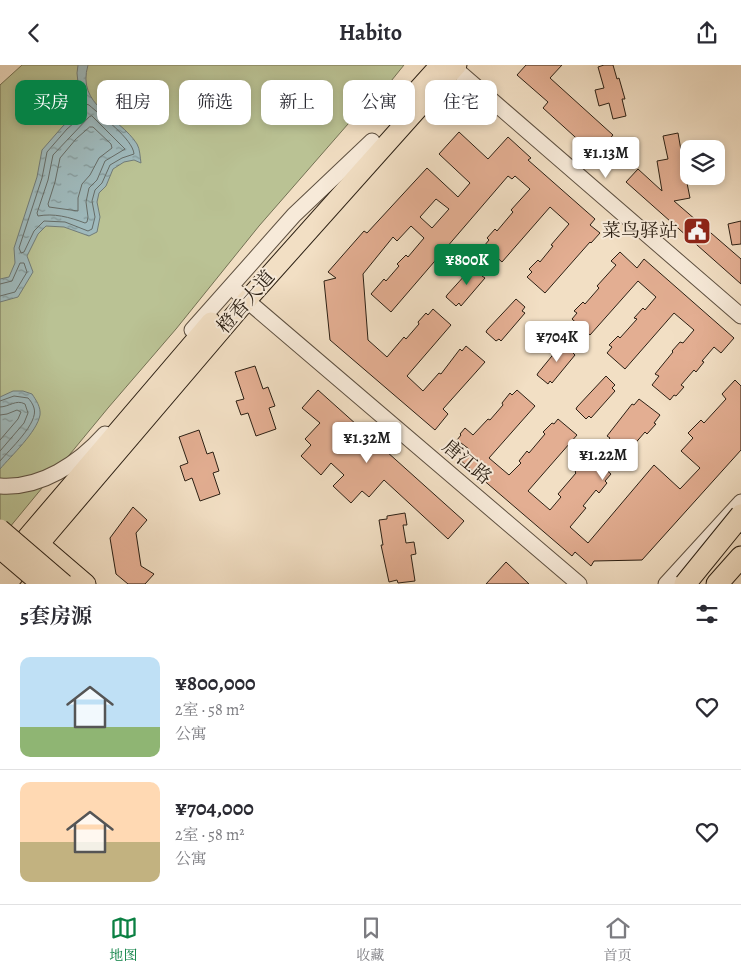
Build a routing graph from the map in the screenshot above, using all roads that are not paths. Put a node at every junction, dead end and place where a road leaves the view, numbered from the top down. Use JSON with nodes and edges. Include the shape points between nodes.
{"nodes":[{"id":1,"x":450,"y":66,"type":"edge"},
{"id":2,"x":372,"y":141,"type":"junction"},
{"id":3,"x":242,"y":296,"type":"junction"},
{"id":4,"x":741,"y":316,"type":"edge"},
{"id":5,"x":0,"y":486,"type":"edge"},
{"id":6,"x":741,"y":502,"type":"edge"},
{"id":7,"x":738,"y":523,"type":"edge"},
{"id":8,"x":0,"y":529,"type":"edge"},
{"id":9,"x":34,"y":539,"type":"junction"},
{"id":10,"x":741,"y":557,"type":"edge"},
{"id":11,"x":9,"y":571,"type":"edge"},
{"id":12,"x":741,"y":571,"type":"edge"},
{"id":13,"x":41,"y":584,"type":"edge"},
{"id":14,"x":64,"y":584,"type":"edge"},
{"id":15,"x":86,"y":584,"type":"edge"},
{"id":16,"x":580,"y":584,"type":"edge"},
{"id":17,"x":666,"y":584,"type":"edge"},
{"id":18,"x":679,"y":584,"type":"edge"},
{"id":19,"x":685,"y":584,"type":"edge"},
{"id":20,"x":692,"y":584,"type":"edge"},
{"id":21,"x":717,"y":584,"type":"edge"},
{"id":22,"x":729,"y":584,"type":"edge"}],
"edges":[{"from":1,"to":2,"type":"main road","name":"橙香大道"},
{"from":1,"to":3,"type":"main road","name":"橙香大道"},
{"from":1,"to":4,"type":"street"},
{"from":2,"to":3,"type":"main road","name":"橙香大道"},
{"from":2,"to":5,"type":"street","via":[[294,215],[96,443],[75,462],[50,476],[18,486]]},
{"from":3,"to":9,"type":"main road","name":"橙香大道"},
{"from":3,"to":16,"type":"street","name":"唐江路"},
{"from":6,"to":17,"type":"street"},
{"from":7,"to":18,"type":"main road"},
{"from":7,"to":19,"type":"highway","bridge":true},
{"from":7,"to":20,"type":"highway"},
{"from":8,"to":14,"type":"main road","bridge":true},
{"from":9,"to":11,"type":"main road","name":"橙香大道"},
{"from":9,"to":15,"type":"main road"},
{"from":10,"to":21,"type":"highway"},
{"from":11,"to":13,"type":"main road","bridge":true},
{"from":12,"to":22,"type":"main road"}]}
